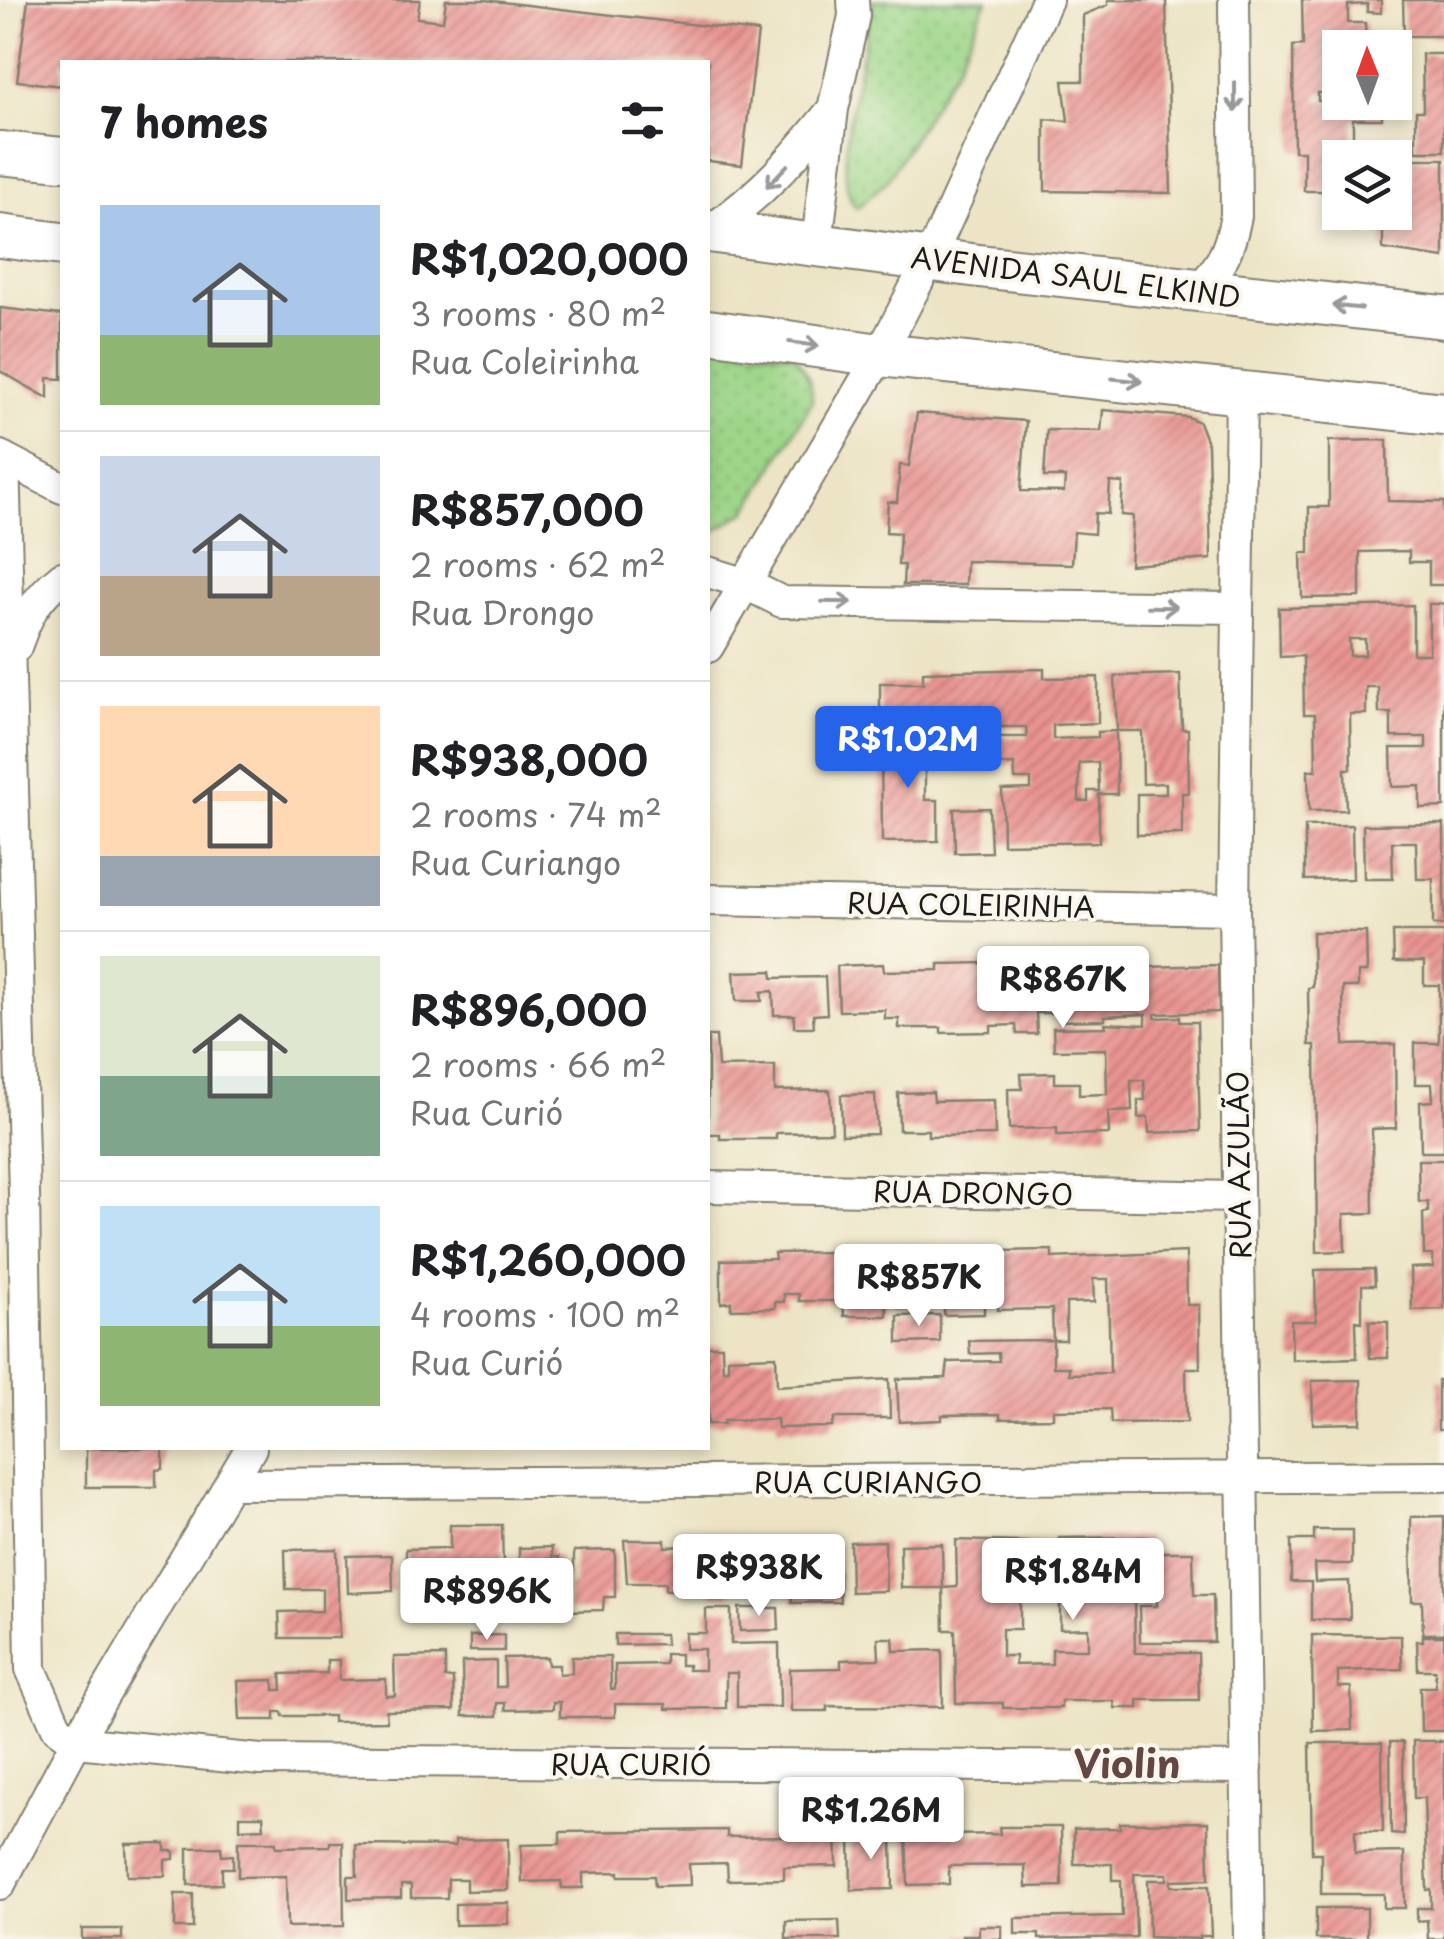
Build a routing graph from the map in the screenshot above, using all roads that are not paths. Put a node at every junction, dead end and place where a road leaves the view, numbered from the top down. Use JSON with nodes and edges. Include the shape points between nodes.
{"nodes":[{"id":1,"x":854,"y":0,"type":"edge"},
{"id":2,"x":1046,"y":0,"type":"edge"},
{"id":3,"x":1234,"y":0,"type":"edge"},
{"id":4,"x":833,"y":109,"type":"junction"},
{"id":5,"x":0,"y":152,"type":"edge"},
{"id":6,"x":60,"y":160,"type":"edge"},
{"id":7,"x":710,"y":230,"type":"edge"},
{"id":8,"x":710,"y":231,"type":"edge"},
{"id":9,"x":0,"y":236,"type":"edge"},
{"id":10,"x":817,"y":243,"type":"junction"},
{"id":11,"x":60,"y":244,"type":"edge"},
{"id":12,"x":929,"y":260,"type":"junction"},
{"id":13,"x":1198,"y":291,"type":"junction"},
{"id":14,"x":1444,"y":317,"type":"edge"},
{"id":15,"x":710,"y":331,"type":"edge"},
{"id":16,"x":880,"y":354,"type":"junction"},
{"id":17,"x":1241,"y":391,"type":"junction"},
{"id":18,"x":1444,"y":414,"type":"edge"},
{"id":19,"x":2,"y":457,"type":"edge"},
{"id":20,"x":60,"y":487,"type":"edge"},
{"id":21,"x":710,"y":573,"type":"edge"},
{"id":22,"x":60,"y":579,"type":"edge"},
{"id":23,"x":744,"y":583,"type":"junction"},
{"id":24,"x":1237,"y":608,"type":"junction"},
{"id":25,"x":710,"y":643,"type":"edge"},
{"id":26,"x":10,"y":664,"type":"junction"},
{"id":27,"x":710,"y":900,"type":"edge"},
{"id":28,"x":1234,"y":909,"type":"junction"},
{"id":29,"x":710,"y":1187,"type":"edge"},
{"id":30,"x":12,"y":1194,"type":"edge"},
{"id":31,"x":1238,"y":1197,"type":"junction"},
{"id":32,"x":250,"y":1450,"type":"edge"},
{"id":33,"x":1444,"y":1476,"type":"edge"},
{"id":34,"x":1243,"y":1480,"type":"junction"},
{"id":35,"x":232,"y":1484,"type":"junction"},
{"id":36,"x":76,"y":1742,"type":"junction"},
{"id":37,"x":1247,"y":1768,"type":"junction"},
{"id":38,"x":0,"y":1884,"type":"edge"},
{"id":39,"x":1250,"y":1939,"type":"edge"}],
"edges":[{"from":1,"to":4,"type":"street"},
{"from":2,"to":12,"type":"street"},
{"from":3,"to":13,"type":"street","one_way":true,"via":[[1236,216],[1230,248]]},
{"from":4,"to":7,"type":"street","one_way":true,"via":[[782,173]]},
{"from":4,"to":10,"type":"street"},
{"from":5,"to":6,"type":"main road"},
{"from":8,"to":10,"type":"main road","name":"AVENIDA SAUL ELKIND"},
{"from":9,"to":11,"type":"main road"},
{"from":10,"to":12,"type":"main road","name":"AVENIDA SAUL ELKIND"},
{"from":12,"to":13,"type":"main road","name":"AVENIDA SAUL ELKIND"},
{"from":12,"to":16,"type":"street"},
{"from":14,"to":13,"type":"main road","name":"AVENIDA SAUL ELKIND","one_way":true},
{"from":15,"to":16,"type":"main road","one_way":true},
{"from":16,"to":17,"type":"main road","one_way":true},
{"from":16,"to":23,"type":"street"},
{"from":17,"to":18,"type":"main road"},
{"from":17,"to":24,"type":"street","name":"RUA AZULÃO"},
{"from":19,"to":20,"type":"street"},
{"from":19,"to":26,"type":"street"},
{"from":21,"to":23,"type":"street"},
{"from":22,"to":26,"type":"street","via":[[28,615]]},
{"from":23,"to":24,"type":"street","one_way":true,"via":[[782,602]]},
{"from":23,"to":25,"type":"street"},
{"from":24,"to":28,"type":"street","name":"RUA AZULÃO"},
{"from":26,"to":30,"type":"street"},
{"from":27,"to":28,"type":"street","name":"RUA COLEIRINHA"},
{"from":28,"to":31,"type":"street","name":"RUA AZULÃO"},
{"from":29,"to":31,"type":"street","name":"RUA DRONGO"},
{"from":30,"to":36,"type":"street","via":[[31,1669],[57,1728]]},
{"from":31,"to":34,"type":"street","name":"RUA AZULÃO"},
{"from":32,"to":35,"type":"street"},
{"from":33,"to":34,"type":"street","name":"RUA CURIANGO"},
{"from":34,"to":35,"type":"street","name":"RUA CURIANGO"},
{"from":34,"to":37,"type":"street","name":"RUA AZULÃO"},
{"from":35,"to":36,"type":"street"},
{"from":36,"to":37,"type":"street","name":"RUA CURIÓ","via":[[261,1760]]},
{"from":36,"to":38,"type":"street"},
{"from":37,"to":39,"type":"street","name":"RUA AZULÃO"}]}
